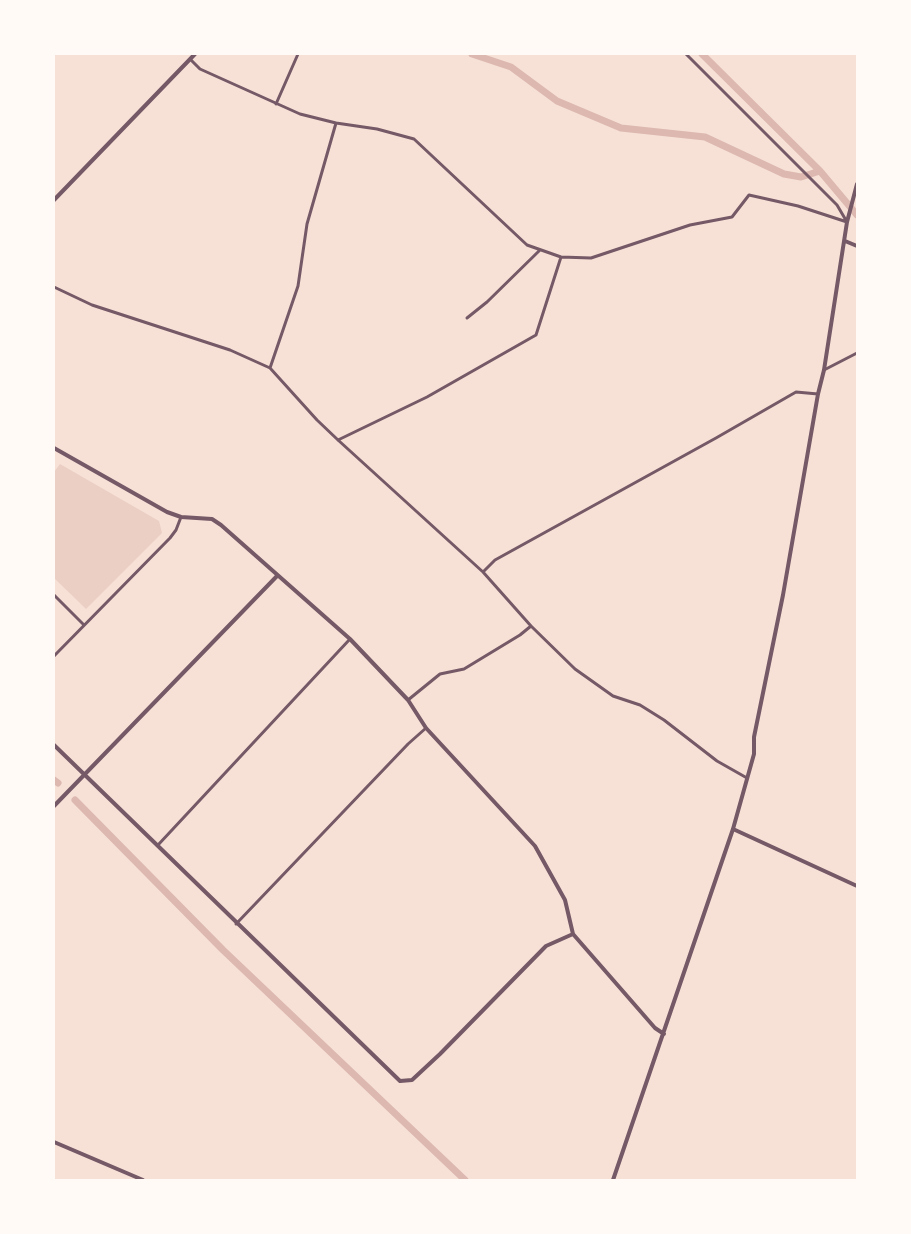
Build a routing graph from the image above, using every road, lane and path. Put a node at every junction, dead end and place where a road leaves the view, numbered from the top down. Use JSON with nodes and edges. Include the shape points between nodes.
{"nodes":[{"id":1,"x":195,"y":54,"type":"edge"},
{"id":2,"x":298,"y":54,"type":"edge"},
{"id":3,"x":686,"y":54,"type":"edge"},
{"id":4,"x":190,"y":59,"type":"junction"},
{"id":5,"x":276,"y":104,"type":"junction"},
{"id":6,"x":336,"y":123,"type":"junction"},
{"id":7,"x":857,"y":184,"type":"edge"},
{"id":8,"x":54,"y":200,"type":"edge"},
{"id":9,"x":847,"y":222,"type":"junction"},
{"id":10,"x":845,"y":241,"type":"junction"},
{"id":11,"x":857,"y":246,"type":"edge"},
{"id":12,"x":540,"y":250,"type":"junction"},
{"id":13,"x":561,"y":257,"type":"junction"},
{"id":14,"x":54,"y":286,"type":"edge"},
{"id":15,"x":467,"y":318,"type":"dead end"},
{"id":16,"x":857,"y":353,"type":"edge"},
{"id":17,"x":270,"y":368,"type":"junction"},
{"id":18,"x":824,"y":370,"type":"junction"},
{"id":19,"x":818,"y":394,"type":"junction"},
{"id":20,"x":338,"y":440,"type":"junction"},
{"id":21,"x":54,"y":449,"type":"edge"},
{"id":22,"x":181,"y":517,"type":"junction"},
{"id":23,"x":483,"y":572,"type":"junction"},
{"id":24,"x":277,"y":576,"type":"junction"},
{"id":25,"x":54,"y":595,"type":"edge"},
{"id":26,"x":84,"y":625,"type":"junction"},
{"id":27,"x":530,"y":626,"type":"junction"},
{"id":28,"x":350,"y":639,"type":"junction"},
{"id":29,"x":54,"y":656,"type":"edge"},
{"id":30,"x":408,"y":700,"type":"junction"},
{"id":31,"x":426,"y":728,"type":"junction"},
{"id":32,"x":54,"y":746,"type":"edge"},
{"id":33,"x":85,"y":776,"type":"junction"},
{"id":34,"x":747,"y":778,"type":"junction"},
{"id":35,"x":54,"y":806,"type":"edge"},
{"id":36,"x":734,"y":829,"type":"junction"},
{"id":37,"x":158,"y":845,"type":"junction"},
{"id":38,"x":857,"y":886,"type":"edge"},
{"id":39,"x":236,"y":924,"type":"junction"},
{"id":40,"x":573,"y":934,"type":"junction"},
{"id":41,"x":664,"y":1034,"type":"junction"},
{"id":42,"x":54,"y":1142,"type":"edge"},
{"id":43,"x":143,"y":1180,"type":"edge"},
{"id":44,"x":613,"y":1180,"type":"edge"}],
"edges":[{"from":1,"to":4,"type":"street"},
{"from":2,"to":5,"type":"lane"},
{"from":3,"to":9,"type":"lane","via":[[837,204]]},
{"from":4,"to":5,"type":"lane","via":[[200,68]]},
{"from":4,"to":8,"type":"street"},
{"from":5,"to":6,"type":"lane","via":[[300,114]]},
{"from":6,"to":12,"type":"lane","via":[[377,128],[414,139],[527,245]]},
{"from":6,"to":17,"type":"lane","via":[[307,224],[298,286]]},
{"from":7,"to":9,"type":"street"},
{"from":9,"to":10,"type":"street"},
{"from":9,"to":13,"type":"lane","via":[[805,208],[749,195],[732,217],[690,225],[591,258]]},
{"from":10,"to":11,"type":"street"},
{"from":10,"to":18,"type":"street"},
{"from":12,"to":13,"type":"lane"},
{"from":12,"to":15,"type":"lane"},
{"from":13,"to":20,"type":"lane","via":[[536,335],[427,397]]},
{"from":14,"to":17,"type":"lane","via":[[92,305],[230,350]]},
{"from":16,"to":18,"type":"lane"},
{"from":17,"to":20,"type":"lane"},
{"from":18,"to":19,"type":"street"},
{"from":19,"to":23,"type":"lane","via":[[796,392],[495,560]]},
{"from":19,"to":34,"type":"street","via":[[783,596],[754,737],[754,754]]},
{"from":20,"to":23,"type":"lane"},
{"from":21,"to":22,"type":"street","via":[[167,512]]},
{"from":22,"to":24,"type":"street","via":[[212,519]]},
{"from":22,"to":26,"type":"lane","via":[[170,538]]},
{"from":23,"to":27,"type":"lane"},
{"from":24,"to":28,"type":"street"},
{"from":24,"to":33,"type":"street"},
{"from":25,"to":26,"type":"lane"},
{"from":26,"to":29,"type":"lane"},
{"from":27,"to":30,"type":"lane","via":[[520,636],[464,669],[440,674]]},
{"from":27,"to":34,"type":"lane","via":[[575,669],[613,696],[640,705],[717,761]]},
{"from":28,"to":30,"type":"street"},
{"from":28,"to":37,"type":"lane"},
{"from":30,"to":31,"type":"street"},
{"from":31,"to":39,"type":"lane"},
{"from":31,"to":40,"type":"street","via":[[535,846],[566,900]]},
{"from":32,"to":33,"type":"street"},
{"from":33,"to":35,"type":"street"},
{"from":33,"to":37,"type":"street"},
{"from":34,"to":36,"type":"street"},
{"from":36,"to":38,"type":"street"},
{"from":36,"to":41,"type":"street"},
{"from":37,"to":39,"type":"street"},
{"from":39,"to":40,"type":"street","via":[[400,1081],[412,1080],[546,946]]},
{"from":40,"to":41,"type":"street","via":[[655,1028]]},
{"from":41,"to":44,"type":"street"},
{"from":42,"to":43,"type":"street"}]}
